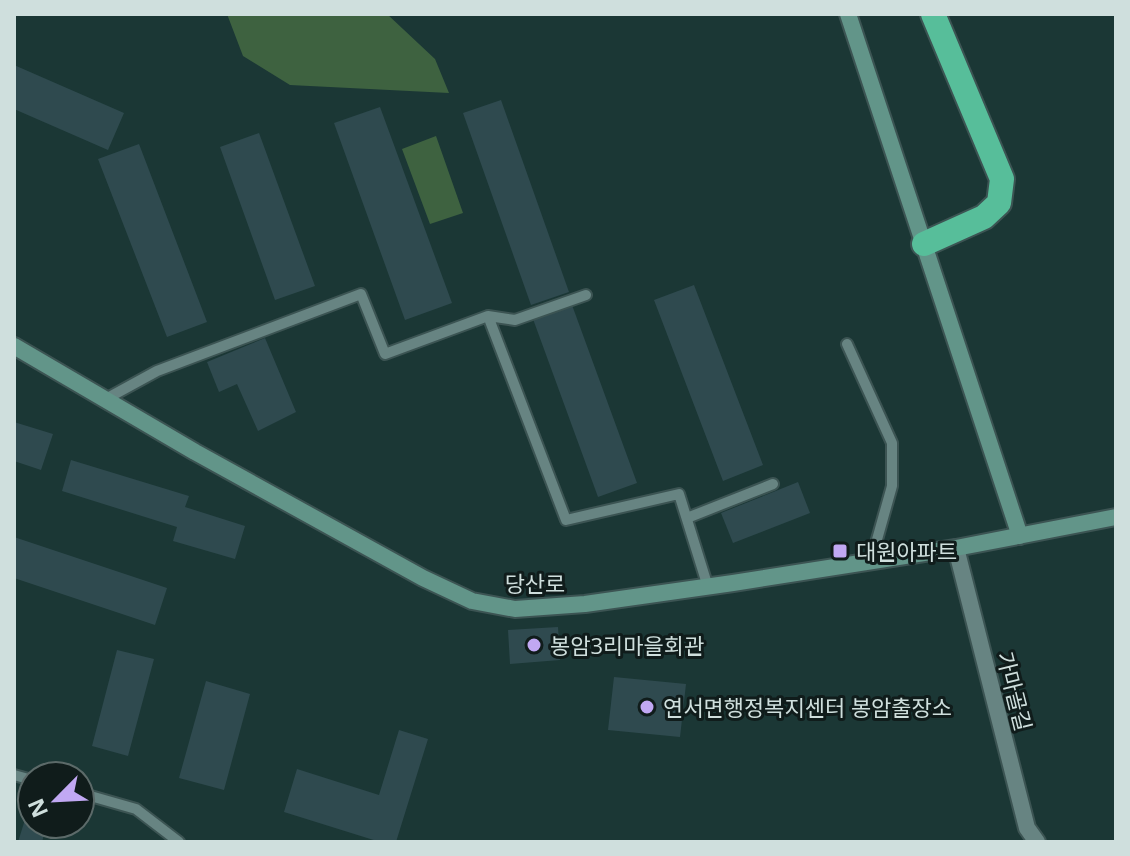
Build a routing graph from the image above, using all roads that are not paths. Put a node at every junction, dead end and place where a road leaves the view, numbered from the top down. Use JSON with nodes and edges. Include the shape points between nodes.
{"nodes":[{"id":1,"x":848,"y":14,"type":"edge"},
{"id":2,"x":933,"y":14,"type":"edge"},
{"id":3,"x":924,"y":244,"type":"junction"},
{"id":4,"x":586,"y":295,"type":"dead end"},
{"id":5,"x":488,"y":316,"type":"junction"},
{"id":6,"x":847,"y":344,"type":"dead end"},
{"id":7,"x":14,"y":346,"type":"edge"},
{"id":8,"x":104,"y":400,"type":"junction"},
{"id":9,"x":773,"y":484,"type":"dead end"},
{"id":10,"x":1116,"y":517,"type":"edge"},
{"id":11,"x":687,"y":518,"type":"junction"},
{"id":12,"x":1020,"y":536,"type":"junction"},
{"id":13,"x":956,"y":548,"type":"junction"},
{"id":14,"x":871,"y":561,"type":"junction"},
{"id":15,"x":708,"y":587,"type":"junction"},
{"id":16,"x":96,"y":798,"type":"edge"},
{"id":17,"x":179,"y":842,"type":"edge"},
{"id":18,"x":1037,"y":842,"type":"edge"}],
"edges":[{"from":1,"to":3,"type":"main road"},
{"from":2,"to":3,"type":"highway","via":[[1002,179],[999,203],[984,217]]},
{"from":3,"to":12,"type":"main road"},
{"from":4,"to":5,"type":"lane","via":[[515,320]]},
{"from":5,"to":8,"type":"lane","via":[[385,354],[361,294],[157,371]]},
{"from":5,"to":11,"type":"lane","via":[[566,520],[679,494]]},
{"from":6,"to":14,"type":"lane","via":[[892,443],[892,486]]},
{"from":7,"to":8,"type":"main road","name":"당산로"},
{"from":8,"to":15,"type":"main road","name":"당산로","via":[[472,601],[515,609]]},
{"from":9,"to":11,"type":"lane"},
{"from":10,"to":12,"type":"main road","name":"당산로"},
{"from":11,"to":15,"type":"lane"},
{"from":12,"to":13,"type":"main road","name":"당산로"},
{"from":13,"to":14,"type":"main road","name":"당산로"},
{"from":13,"to":18,"type":"street","name":"가마골길","via":[[1027,828]]},
{"from":14,"to":15,"type":"main road","name":"당산로"},
{"from":16,"to":17,"type":"lane","via":[[136,809]]}]}
